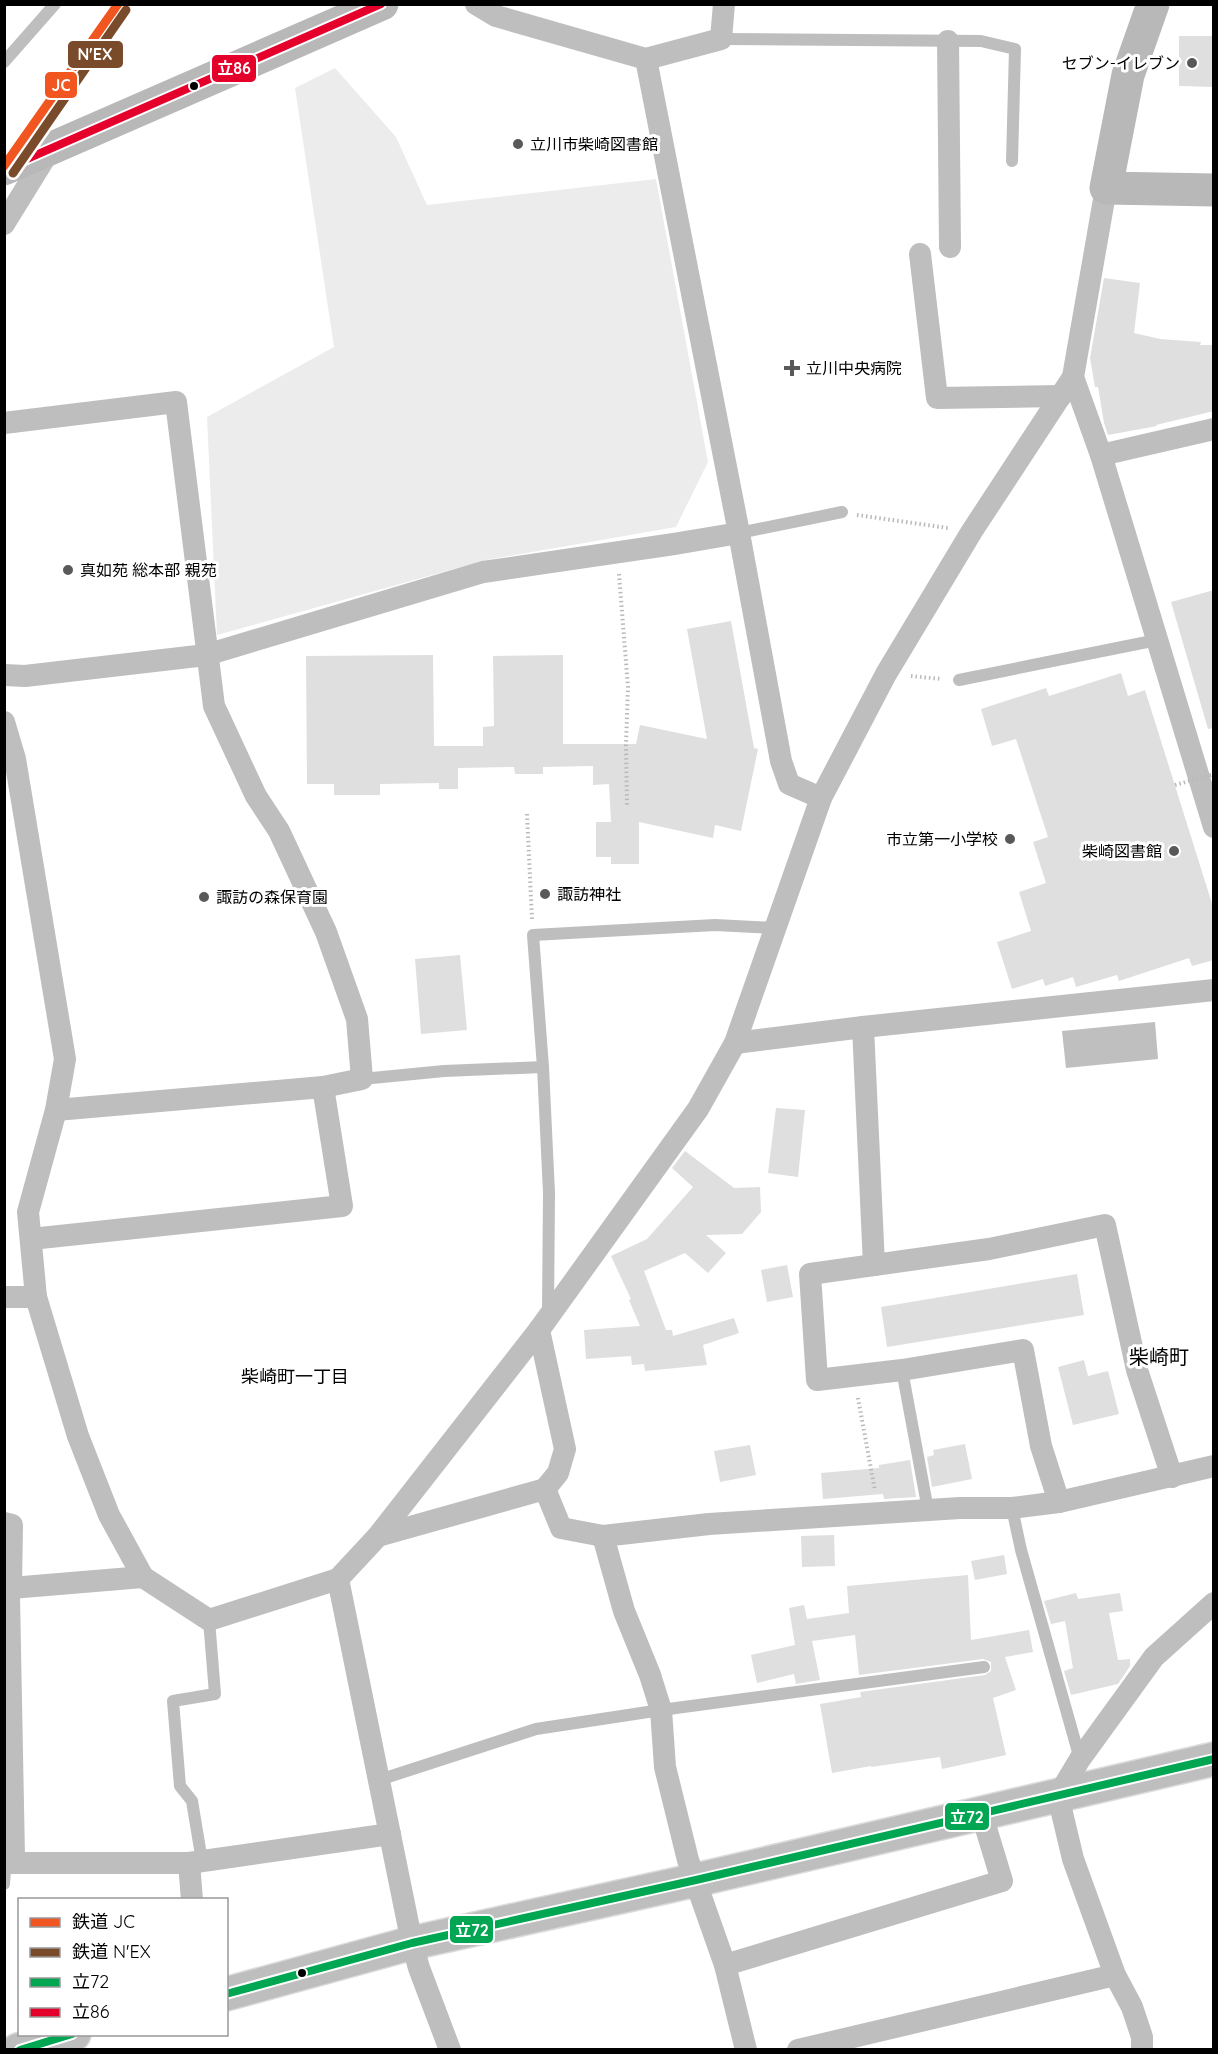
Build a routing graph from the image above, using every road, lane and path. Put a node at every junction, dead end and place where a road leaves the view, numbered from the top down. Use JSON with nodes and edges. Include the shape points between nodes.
{"nodes":[{"id":1,"x":55,"y":4,"type":"edge"},
{"id":2,"x":382,"y":4,"type":"edge"},
{"id":3,"x":476,"y":4,"type":"edge"},
{"id":4,"x":724,"y":4,"type":"edge"},
{"id":5,"x":1153,"y":4,"type":"edge"},
{"id":6,"x":721,"y":39,"type":"junction"},
{"id":7,"x":948,"y":41,"type":"junction"},
{"id":8,"x":646,"y":59,"type":"junction"},
{"id":9,"x":4,"y":62,"type":"edge"},
{"id":10,"x":52,"y":146,"type":"junction"},
{"id":11,"x":1012,"y":161,"type":"dead end"},
{"id":12,"x":4,"y":169,"type":"edge"},
{"id":13,"x":1106,"y":188,"type":"junction"},
{"id":14,"x":1214,"y":190,"type":"edge"},
{"id":15,"x":4,"y":224,"type":"edge"},
{"id":16,"x":950,"y":247,"type":"dead end"},
{"id":17,"x":920,"y":254,"type":"dead end"},
{"id":18,"x":1073,"y":377,"type":"junction"},
{"id":19,"x":1061,"y":396,"type":"junction"},
{"id":20,"x":4,"y":423,"type":"edge"},
{"id":21,"x":1214,"y":429,"type":"edge"},
{"id":22,"x":1101,"y":455,"type":"junction"},
{"id":23,"x":842,"y":512,"type":"joint"},
{"id":24,"x":972,"y":531,"type":"junction"},
{"id":25,"x":739,"y":533,"type":"junction"},
{"id":26,"x":617,"y":552,"type":"junction"},
{"id":27,"x":1157,"y":640,"type":"junction"},
{"id":28,"x":206,"y":655,"type":"junction"},
{"id":29,"x":886,"y":674,"type":"junction"},
{"id":30,"x":4,"y":675,"type":"edge"},
{"id":31,"x":959,"y":680,"type":"joint"},
{"id":32,"x":4,"y":722,"type":"edge"},
{"id":33,"x":1214,"y":774,"type":"edge"},
{"id":34,"x":1175,"y":785,"type":"dead end"},
{"id":35,"x":821,"y":798,"type":"junction"},
{"id":36,"x":627,"y":806,"type":"dead end"},
{"id":37,"x":527,"y":814,"type":"dead end"},
{"id":38,"x":1212,"y":814,"type":"edge"},
{"id":39,"x":775,"y":928,"type":"junction"},
{"id":40,"x":533,"y":934,"type":"junction"},
{"id":41,"x":1214,"y":990,"type":"edge"},
{"id":42,"x":863,"y":1027,"type":"junction"},
{"id":43,"x":735,"y":1043,"type":"junction"},
{"id":44,"x":543,"y":1067,"type":"junction"},
{"id":45,"x":362,"y":1079,"type":"junction"},
{"id":46,"x":323,"y":1086,"type":"junction"},
{"id":47,"x":56,"y":1110,"type":"junction"},
{"id":48,"x":31,"y":1239,"type":"junction"},
{"id":49,"x":874,"y":1265,"type":"junction"},
{"id":50,"x":4,"y":1297,"type":"edge"},
{"id":51,"x":36,"y":1297,"type":"junction"},
{"id":52,"x":543,"y":1324,"type":"junction"},
{"id":53,"x":902,"y":1370,"type":"junction"},
{"id":54,"x":854,"y":1377,"type":"junction"},
{"id":55,"x":1214,"y":1466,"type":"edge"},
{"id":56,"x":1172,"y":1477,"type":"junction"},
{"id":57,"x":545,"y":1489,"type":"junction"},
{"id":58,"x":1059,"y":1502,"type":"junction"},
{"id":59,"x":1012,"y":1508,"type":"junction"},
{"id":60,"x":928,"y":1510,"type":"junction"},
{"id":61,"x":878,"y":1514,"type":"junction"},
{"id":62,"x":4,"y":1523,"type":"edge"},
{"id":63,"x":378,"y":1536,"type":"junction"},
{"id":64,"x":603,"y":1536,"type":"junction"},
{"id":65,"x":143,"y":1577,"type":"junction"},
{"id":66,"x":338,"y":1579,"type":"junction"},
{"id":67,"x":8,"y":1593,"type":"edge"},
{"id":68,"x":1214,"y":1603,"type":"edge"},
{"id":69,"x":209,"y":1620,"type":"junction"},
{"id":70,"x":984,"y":1666,"type":"dead end"},
{"id":71,"x":662,"y":1710,"type":"junction"},
{"id":72,"x":1080,"y":1759,"type":"junction"},
{"id":73,"x":1214,"y":1760,"type":"edge"},
{"id":74,"x":379,"y":1779,"type":"junction"},
{"id":75,"x":1058,"y":1796,"type":"junction"},
{"id":76,"x":982,"y":1815,"type":"junction"},
{"id":77,"x":390,"y":1834,"type":"junction"},
{"id":78,"x":195,"y":1862,"type":"junction"},
{"id":79,"x":6,"y":1870,"type":"edge"},
{"id":80,"x":696,"y":1880,"type":"junction"},
{"id":81,"x":192,"y":1898,"type":"edge"},
{"id":82,"x":412,"y":1944,"type":"junction"},
{"id":83,"x":724,"y":1965,"type":"junction"},
{"id":84,"x":1115,"y":1975,"type":"junction"},
{"id":85,"x":228,"y":1993,"type":"edge"},
{"id":86,"x":67,"y":2036,"type":"edge"},
{"id":87,"x":18,"y":2049,"type":"edge"},
{"id":88,"x":450,"y":2049,"type":"edge"},
{"id":89,"x":746,"y":2049,"type":"edge"},
{"id":90,"x":798,"y":2049,"type":"edge"},
{"id":91,"x":1142,"y":2049,"type":"edge"}],
"edges":[{"from":1,"to":9,"type":"lane"},
{"from":2,"to":10,"type":"street"},
{"from":3,"to":8,"type":"street","via":[[496,16]]},
{"from":4,"to":6,"type":"street"},
{"from":5,"to":13,"type":"street","via":[[1128,75]]},
{"from":6,"to":7,"type":"lane"},
{"from":6,"to":8,"type":"street"},
{"from":7,"to":11,"type":"lane","via":[[981,41],[1015,49]]},
{"from":7,"to":16,"type":"street"},
{"from":8,"to":25,"type":"street"},
{"from":10,"to":12,"type":"street"},
{"from":10,"to":15,"type":"street"},
{"from":13,"to":14,"type":"street"},
{"from":13,"to":18,"type":"street"},
{"from":17,"to":19,"type":"street","via":[[937,398]]},
{"from":18,"to":19,"type":"street"},
{"from":18,"to":22,"type":"street"},
{"from":19,"to":24,"type":"street"},
{"from":20,"to":28,"type":"street","via":[[176,402]]},
{"from":21,"to":22,"type":"street"},
{"from":22,"to":27,"type":"street"},
{"from":23,"to":24,"type":"path"},
{"from":23,"to":25,"type":"lane"},
{"from":24,"to":29,"type":"street"},
{"from":25,"to":26,"type":"street"},
{"from":25,"to":35,"type":"street","via":[[781,761],[789,784]]},
{"from":26,"to":28,"type":"street","via":[[483,572]]},
{"from":26,"to":36,"type":"path","via":[[628,687]]},
{"from":27,"to":31,"type":"lane"},
{"from":27,"to":38,"type":"street"},
{"from":28,"to":30,"type":"street","via":[[25,676]]},
{"from":28,"to":45,"type":"street","via":[[214,706],[326,932],[357,1019]]},
{"from":29,"to":31,"type":"path"},
{"from":29,"to":35,"type":"street"},
{"from":32,"to":47,"type":"street","via":[[17,770],[65,1059]]},
{"from":33,"to":34,"type":"path","bridge":true},
{"from":35,"to":39,"type":"street"},
{"from":37,"to":40,"type":"path"},
{"from":39,"to":40,"type":"lane","via":[[715,925]]},
{"from":39,"to":43,"type":"street"},
{"from":40,"to":44,"type":"lane"},
{"from":41,"to":42,"type":"street"},
{"from":42,"to":43,"type":"street"},
{"from":42,"to":49,"type":"street"},
{"from":43,"to":52,"type":"street","via":[[698,1109]]},
{"from":44,"to":45,"type":"lane"},
{"from":44,"to":52,"type":"lane","via":[[549,1193]]},
{"from":45,"to":46,"type":"street"},
{"from":46,"to":47,"type":"street"},
{"from":46,"to":48,"type":"street","via":[[342,1206]]},
{"from":47,"to":48,"type":"street","via":[[28,1212]]},
{"from":48,"to":51,"type":"street"},
{"from":49,"to":54,"type":"street","via":[[810,1274],[817,1380]]},
{"from":49,"to":56,"type":"street","via":[[989,1249],[1105,1225],[1137,1370]]},
{"from":50,"to":51,"type":"street"},
{"from":51,"to":65,"type":"street","via":[[78,1436],[109,1515]]},
{"from":52,"to":57,"type":"street","via":[[565,1449],[558,1473]]},
{"from":52,"to":63,"type":"street"},
{"from":53,"to":54,"type":"street"},
{"from":53,"to":58,"type":"street","via":[[1023,1350],[1041,1446]]},
{"from":53,"to":60,"type":"lane"},
{"from":54,"to":61,"type":"path"},
{"from":55,"to":56,"type":"street"},
{"from":56,"to":58,"type":"street"},
{"from":57,"to":63,"type":"street"},
{"from":57,"to":64,"type":"street","via":[[561,1528]]},
{"from":58,"to":59,"type":"street"},
{"from":59,"to":60,"type":"street"},
{"from":59,"to":72,"type":"lane"},
{"from":60,"to":61,"type":"street"},
{"from":61,"to":64,"type":"street","via":[[709,1524]]},
{"from":62,"to":67,"type":"street","via":[[12,1525]]},
{"from":63,"to":66,"type":"street"},
{"from":64,"to":71,"type":"street","via":[[624,1611]]},
{"from":65,"to":67,"type":"street"},
{"from":65,"to":69,"type":"street"},
{"from":66,"to":69,"type":"street"},
{"from":66,"to":74,"type":"street"},
{"from":67,"to":79,"type":"street","via":[[14,1857]]},
{"from":68,"to":72,"type":"street","via":[[1154,1657]]},
{"from":69,"to":78,"type":"lane","via":[[215,1694],[173,1701],[180,1786],[192,1801]]},
{"from":70,"to":71,"type":"lane"},
{"from":71,"to":74,"type":"lane","via":[[536,1729]]},
{"from":71,"to":80,"type":"street","via":[[665,1767]]},
{"from":72,"to":75,"type":"street"},
{"from":73,"to":75,"type":"main road"},
{"from":74,"to":77,"type":"street"},
{"from":75,"to":76,"type":"main road"},
{"from":75,"to":84,"type":"street","via":[[1073,1858]]},
{"from":76,"to":80,"type":"main road"},
{"from":76,"to":83,"type":"street","via":[[1002,1881]]},
{"from":77,"to":78,"type":"street"},
{"from":77,"to":82,"type":"street"},
{"from":78,"to":79,"type":"street"},
{"from":78,"to":81,"type":"street"},
{"from":80,"to":82,"type":"main road"},
{"from":80,"to":83,"type":"street"},
{"from":82,"to":85,"type":"main road"},
{"from":82,"to":88,"type":"street"},
{"from":83,"to":89,"type":"street"},
{"from":84,"to":90,"type":"street"},
{"from":84,"to":91,"type":"street","via":[[1143,2037]]},
{"from":86,"to":87,"type":"main road"}]}
